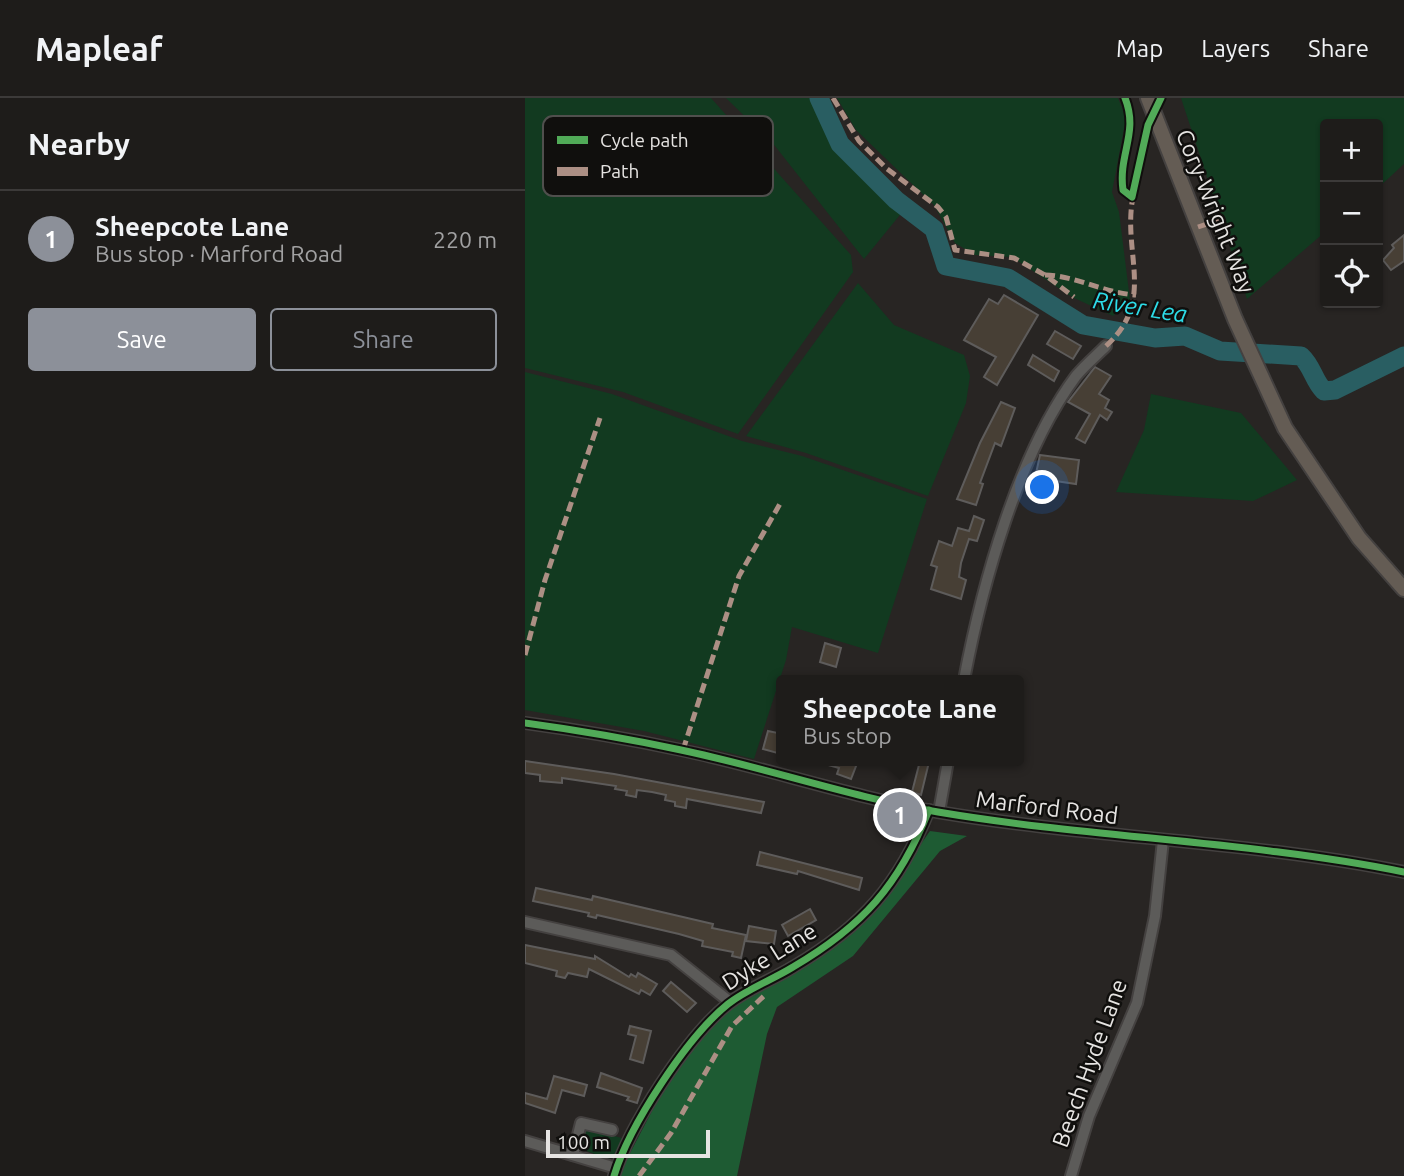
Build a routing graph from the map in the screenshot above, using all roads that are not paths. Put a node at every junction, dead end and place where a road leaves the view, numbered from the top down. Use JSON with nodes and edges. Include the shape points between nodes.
{"nodes":[{"id":1,"x":1148,"y":98,"type":"edge"},
{"id":2,"x":1106,"y":346,"type":"dead end"},
{"id":3,"x":1404,"y":589,"type":"edge"},
{"id":4,"x":965,"y":675,"type":"edge"},
{"id":5,"x":525,"y":723,"type":"edge"},
{"id":6,"x":947,"y":766,"type":"edge"},
{"id":7,"x":934,"y":811,"type":"junction"},
{"id":8,"x":1163,"y":840,"type":"junction"},
{"id":9,"x":1404,"y":872,"type":"edge"},
{"id":10,"x":525,"y":922,"type":"edge"},
{"id":11,"x":730,"y":1002,"type":"junction"},
{"id":12,"x":612,"y":1130,"type":"dead end"},
{"id":13,"x":525,"y":1141,"type":"edge"},
{"id":14,"x":573,"y":1155,"type":"junction"},
{"id":15,"x":615,"y":1172,"type":"edge"},
{"id":16,"x":1071,"y":1176,"type":"edge"}],
"edges":[{"from":1,"to":3,"type":"main road","name":"Cory-Wright Way","via":[[1243,340],[1292,439],[1359,538]]},
{"from":2,"to":4,"type":"street","via":[[1077,375],[1031,456],[1006,522]]},
{"from":5,"to":7,"type":"street","name":"Marford Road","via":[[683,750]]},
{"from":6,"to":7,"type":"street","name":"Dyke Lane"},
{"from":7,"to":8,"type":"street","name":"Marford Road"},
{"from":7,"to":11,"type":"street","name":"Dyke Lane","via":[[904,866],[873,907],[802,961]]},
{"from":8,"to":9,"type":"street","name":"Marford Road","via":[[1298,853]]},
{"from":8,"to":16,"type":"street","name":"Beech Hyde Lane","via":[[1155,916],[1137,1003],[1089,1116]]},
{"from":10,"to":11,"type":"street","via":[[671,955]]},
{"from":11,"to":15,"type":"street","name":"Dyke Lane","via":[[694,1037],[655,1093]]},
{"from":12,"to":14,"type":"street","via":[[581,1123]]},
{"from":13,"to":14,"type":"street"},
{"from":14,"to":15,"type":"street"}]}
